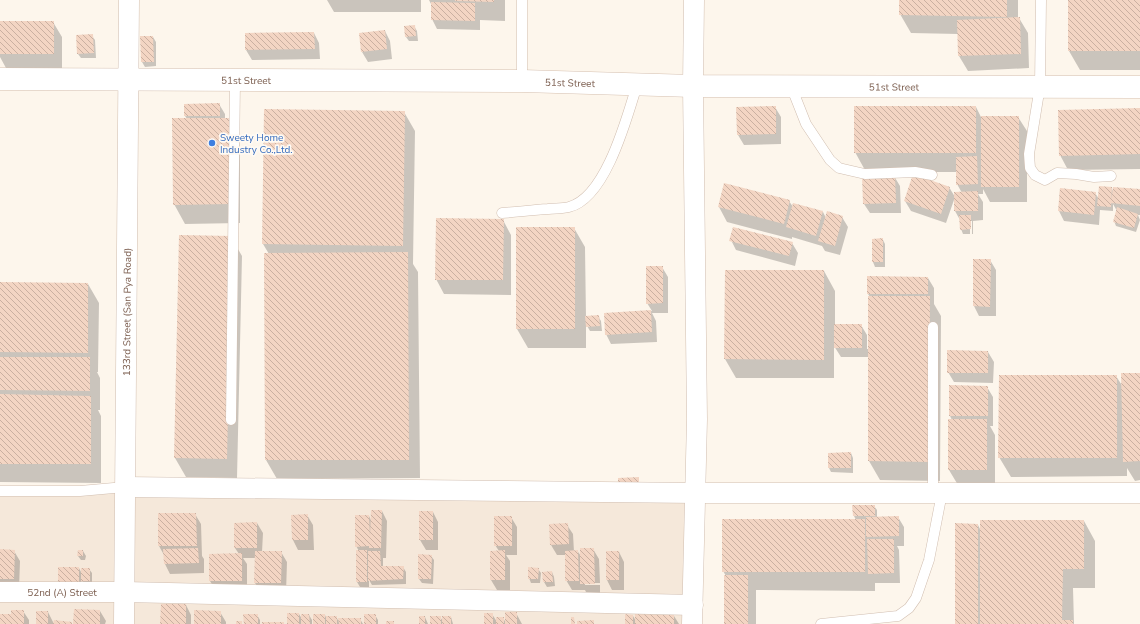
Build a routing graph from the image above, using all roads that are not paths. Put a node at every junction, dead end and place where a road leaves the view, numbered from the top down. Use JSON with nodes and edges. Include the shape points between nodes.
{"nodes":[{"id":1,"x":129,"y":0,"type":"edge"},
{"id":2,"x":522,"y":0,"type":"edge"},
{"id":3,"x":694,"y":0,"type":"edge"},
{"id":4,"x":1042,"y":0,"type":"edge"},
{"id":5,"x":0,"y":79,"type":"edge"},
{"id":6,"x":128,"y":80,"type":"junction"},
{"id":7,"x":235,"y":80,"type":"junction"},
{"id":8,"x":522,"y":81,"type":"junction"},
{"id":9,"x":637,"y":85,"type":"junction"},
{"id":10,"x":693,"y":86,"type":"junction"},
{"id":11,"x":791,"y":86,"type":"junction"},
{"id":12,"x":1040,"y":86,"type":"junction"},
{"id":13,"x":1140,"y":87,"type":"edge"},
{"id":14,"x":932,"y":175,"type":"dead end"},
{"id":15,"x":1111,"y":176,"type":"dead end"},
{"id":16,"x":502,"y":213,"type":"dead end"},
{"id":17,"x":933,"y":327,"type":"dead end"},
{"id":18,"x":231,"y":420,"type":"dead end"},
{"id":19,"x":125,"y":487,"type":"junction"},
{"id":20,"x":0,"y":491,"type":"edge"},
{"id":21,"x":696,"y":493,"type":"junction"},
{"id":22,"x":938,"y":493,"type":"junction"},
{"id":23,"x":1140,"y":493,"type":"edge"},
{"id":24,"x":0,"y":592,"type":"edge"},
{"id":25,"x":125,"y":592,"type":"junction"},
{"id":26,"x":692,"y":615,"type":"edge"},
{"id":27,"x":124,"y":624,"type":"edge"},
{"id":28,"x":821,"y":624,"type":"edge"}],
"edges":[{"from":1,"to":6,"type":"street","name":"133rd Street (San Pya Road)"},
{"from":2,"to":8,"type":"lane"},
{"from":3,"to":10,"type":"street"},
{"from":4,"to":12,"type":"lane"},
{"from":5,"to":6,"type":"street","name":"51st Street"},
{"from":6,"to":7,"type":"street","name":"51st Street"},
{"from":6,"to":19,"type":"street","name":"133rd Street (San Pya Road)"},
{"from":7,"to":8,"type":"street","name":"51st Street"},
{"from":7,"to":18,"type":"lane"},
{"from":8,"to":9,"type":"street","name":"51st Street"},
{"from":9,"to":10,"type":"street","name":"51st Street"},
{"from":9,"to":16,"type":"lane","via":[[616,148],[592,192],[581,202],[570,207]]},
{"from":10,"to":11,"type":"street","name":"51st Street"},
{"from":10,"to":21,"type":"street"},
{"from":11,"to":12,"type":"street","name":"51st Street"},
{"from":11,"to":14,"type":"lane","via":[[806,124],[830,160],[839,168],[865,174],[915,172]]},
{"from":12,"to":13,"type":"street","name":"51st Street"},
{"from":12,"to":15,"type":"lane","via":[[1029,154],[1030,168],[1035,175],[1045,180],[1058,173]]},
{"from":17,"to":22,"type":"lane"},
{"from":19,"to":20,"type":"lane","via":[[80,491]]},
{"from":19,"to":21,"type":"street"},
{"from":19,"to":25,"type":"street","name":"133rd Street (San Pya Road)"},
{"from":21,"to":22,"type":"street"},
{"from":21,"to":26,"type":"street"},
{"from":22,"to":23,"type":"street"},
{"from":22,"to":28,"type":"lane","via":[[929,560],[916,598],[909,608],[898,616]]},
{"from":24,"to":25,"type":"street","name":"52nd (A) Street"},
{"from":25,"to":26,"type":"street","name":"52nd (A) Street"},
{"from":25,"to":27,"type":"street","name":"133rd Street (San Pya Road)"}]}
